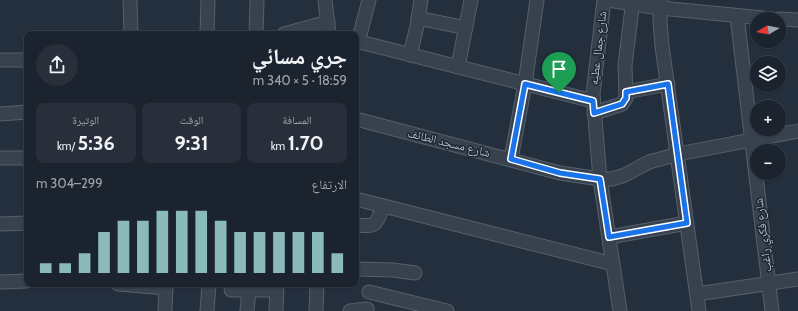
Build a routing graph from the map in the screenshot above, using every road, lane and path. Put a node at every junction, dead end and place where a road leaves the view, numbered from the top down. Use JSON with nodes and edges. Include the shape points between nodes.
{"nodes":[{"id":1,"x":130,"y":0,"type":"edge"},
{"id":2,"x":208,"y":0,"type":"edge"},
{"id":3,"x":257,"y":0,"type":"edge"},
{"id":4,"x":325,"y":0,"type":"edge"},
{"id":5,"x":369,"y":0,"type":"edge"},
{"id":6,"x":421,"y":0,"type":"edge"},
{"id":7,"x":471,"y":0,"type":"edge"},
{"id":8,"x":537,"y":0,"type":"edge"},
{"id":9,"x":604,"y":0,"type":"edge"},
{"id":10,"x":608,"y":0,"type":"edge"},
{"id":11,"x":633,"y":2,"type":"edge"},
{"id":12,"x":660,"y":4,"type":"edge"},
{"id":13,"x":737,"y":16,"type":"junction"},
{"id":14,"x":750,"y":17,"type":"edge"},
{"id":15,"x":418,"y":18,"type":"junction"},
{"id":16,"x":786,"y":20,"type":"edge"},
{"id":17,"x":798,"y":20,"type":"edge"},
{"id":18,"x":328,"y":28,"type":"edge"},
{"id":19,"x":466,"y":28,"type":"junction"},
{"id":20,"x":131,"y":31,"type":"edge"},
{"id":21,"x":207,"y":31,"type":"edge"},
{"id":22,"x":256,"y":31,"type":"edge"},
{"id":23,"x":306,"y":31,"type":"edge"},
{"id":24,"x":359,"y":34,"type":"edge"},
{"id":25,"x":359,"y":42,"type":"edge"},
{"id":26,"x":410,"y":55,"type":"junction"},
{"id":27,"x":0,"y":60,"type":"edge"},
{"id":28,"x":24,"y":60,"type":"edge"},
{"id":29,"x":458,"y":67,"type":"junction"},
{"id":30,"x":525,"y":84,"type":"junction"},
{"id":31,"x":668,"y":84,"type":"junction"},
{"id":32,"x":626,"y":92,"type":"junction"},
{"id":33,"x":594,"y":107,"type":"junction"},
{"id":34,"x":24,"y":112,"type":"edge"},
{"id":35,"x":0,"y":114,"type":"edge"},
{"id":36,"x":359,"y":120,"type":"edge"},
{"id":37,"x":798,"y":131,"type":"edge"},
{"id":38,"x":752,"y":140,"type":"junction"},
{"id":39,"x":678,"y":154,"type":"junction"},
{"id":40,"x":0,"y":158,"type":"edge"},
{"id":41,"x":24,"y":158,"type":"dead end"},
{"id":42,"x":511,"y":159,"type":"junction"},
{"id":43,"x":600,"y":179,"type":"junction"},
{"id":44,"x":359,"y":200,"type":"edge"},
{"id":45,"x":383,"y":206,"type":"junction"},
{"id":46,"x":687,"y":223,"type":"junction"},
{"id":47,"x":0,"y":224,"type":"edge"},
{"id":48,"x":24,"y":224,"type":"edge"},
{"id":49,"x":359,"y":224,"type":"edge"},
{"id":50,"x":609,"y":237,"type":"junction"},
{"id":51,"x":613,"y":264,"type":"junction"},
{"id":52,"x":359,"y":268,"type":"edge"},
{"id":53,"x":415,"y":273,"type":"dead end"},
{"id":54,"x":798,"y":279,"type":"edge"},
{"id":55,"x":24,"y":281,"type":"edge"},
{"id":56,"x":0,"y":282,"type":"edge"},
{"id":57,"x":769,"y":283,"type":"junction"},
{"id":58,"x":166,"y":287,"type":"edge"},
{"id":59,"x":209,"y":287,"type":"edge"},
{"id":60,"x":277,"y":287,"type":"edge"},
{"id":61,"x":317,"y":287,"type":"edge"},
{"id":62,"x":231,"y":290,"type":"dead end"},
{"id":63,"x":248,"y":290,"type":"junction"},
{"id":64,"x":368,"y":292,"type":"dead end"},
{"id":65,"x":697,"y":294,"type":"junction"},
{"id":66,"x":404,"y":306,"type":"edge"},
{"id":67,"x":367,"y":309,"type":"dead end"},
{"id":68,"x":165,"y":311,"type":"edge"},
{"id":69,"x":207,"y":311,"type":"edge"},
{"id":70,"x":247,"y":311,"type":"edge"},
{"id":71,"x":276,"y":311,"type":"edge"},
{"id":72,"x":316,"y":311,"type":"edge"},
{"id":73,"x":350,"y":311,"type":"edge"},
{"id":74,"x":447,"y":311,"type":"edge"},
{"id":75,"x":620,"y":311,"type":"edge"},
{"id":76,"x":699,"y":311,"type":"edge"},
{"id":77,"x":772,"y":311,"type":"edge"}],
"edges":[{"from":1,"to":20,"type":"street"},
{"from":2,"to":21,"type":"street"},
{"from":3,"to":22,"type":"street"},
{"from":4,"to":18,"type":"street"},
{"from":5,"to":24,"type":"street"},
{"from":6,"to":15,"type":"street"},
{"from":7,"to":19,"type":"street"},
{"from":8,"to":30,"type":"street"},
{"from":9,"to":33,"type":"street","name":"شارع جمال عطيه"},
{"from":10,"to":11,"type":"street"},
{"from":11,"to":12,"type":"street"},
{"from":11,"to":32,"type":"street","via":[[626,61]]},
{"from":12,"to":13,"type":"street"},
{"from":12,"to":31,"type":"street"},
{"from":13,"to":14,"type":"street"},
{"from":13,"to":38,"type":"street","name":"شارع فكري راغب"},
{"from":15,"to":19,"type":"street"},
{"from":15,"to":26,"type":"street"},
{"from":16,"to":17,"type":"street"},
{"from":18,"to":23,"type":"street"},
{"from":19,"to":29,"type":"street"},
{"from":25,"to":26,"type":"street"},
{"from":26,"to":29,"type":"street"},
{"from":27,"to":28,"type":"street"},
{"from":29,"to":30,"type":"street"},
{"from":30,"to":33,"type":"street"},
{"from":30,"to":42,"type":"street"},
{"from":31,"to":32,"type":"street"},
{"from":31,"to":39,"type":"street"},
{"from":32,"to":33,"type":"street","via":[[622,104]]},
{"from":33,"to":43,"type":"street","name":"شارع جمال عطيه"},
{"from":34,"to":35,"type":"street"},
{"from":36,"to":42,"type":"street","name":"شارع مسجد الطائف"},
{"from":37,"to":38,"type":"street","name":"شارع مسجد الطائف"},
{"from":38,"to":39,"type":"street","name":"شارع مسجد الطائف"},
{"from":38,"to":57,"type":"street","name":"شارع فكري راغب"},
{"from":39,"to":43,"type":"street","name":"شارع مسجد الطائف","via":[[649,162],[626,175]]},
{"from":39,"to":46,"type":"street"},
{"from":40,"to":41,"type":"street"},
{"from":42,"to":43,"type":"street","name":"شارع مسجد الطائف","via":[[560,173]]},
{"from":43,"to":50,"type":"street","name":"شارع جمال عطيه"},
{"from":44,"to":45,"type":"street"},
{"from":45,"to":49,"type":"street","via":[[374,224]]},
{"from":45,"to":51,"type":"street"},
{"from":46,"to":50,"type":"street"},
{"from":46,"to":65,"type":"street"},
{"from":47,"to":48,"type":"street"},
{"from":50,"to":51,"type":"street","name":"شارع جمال عطيه"},
{"from":51,"to":75,"type":"street","name":"شارع جمال عطيه"},
{"from":52,"to":53,"type":"street"},
{"from":54,"to":57,"type":"street"},
{"from":55,"to":56,"type":"street"},
{"from":57,"to":65,"type":"street"},
{"from":57,"to":77,"type":"street","name":"شارع فكري راغب"},
{"from":58,"to":68,"type":"street"},
{"from":59,"to":69,"type":"street"},
{"from":60,"to":63,"type":"street"},
{"from":60,"to":71,"type":"street"},
{"from":61,"to":72,"type":"street"},
{"from":62,"to":63,"type":"street"},
{"from":63,"to":70,"type":"street"},
{"from":64,"to":66,"type":"street"},
{"from":65,"to":76,"type":"street"},
{"from":66,"to":74,"type":"street"},
{"from":67,"to":73,"type":"street"}]}
